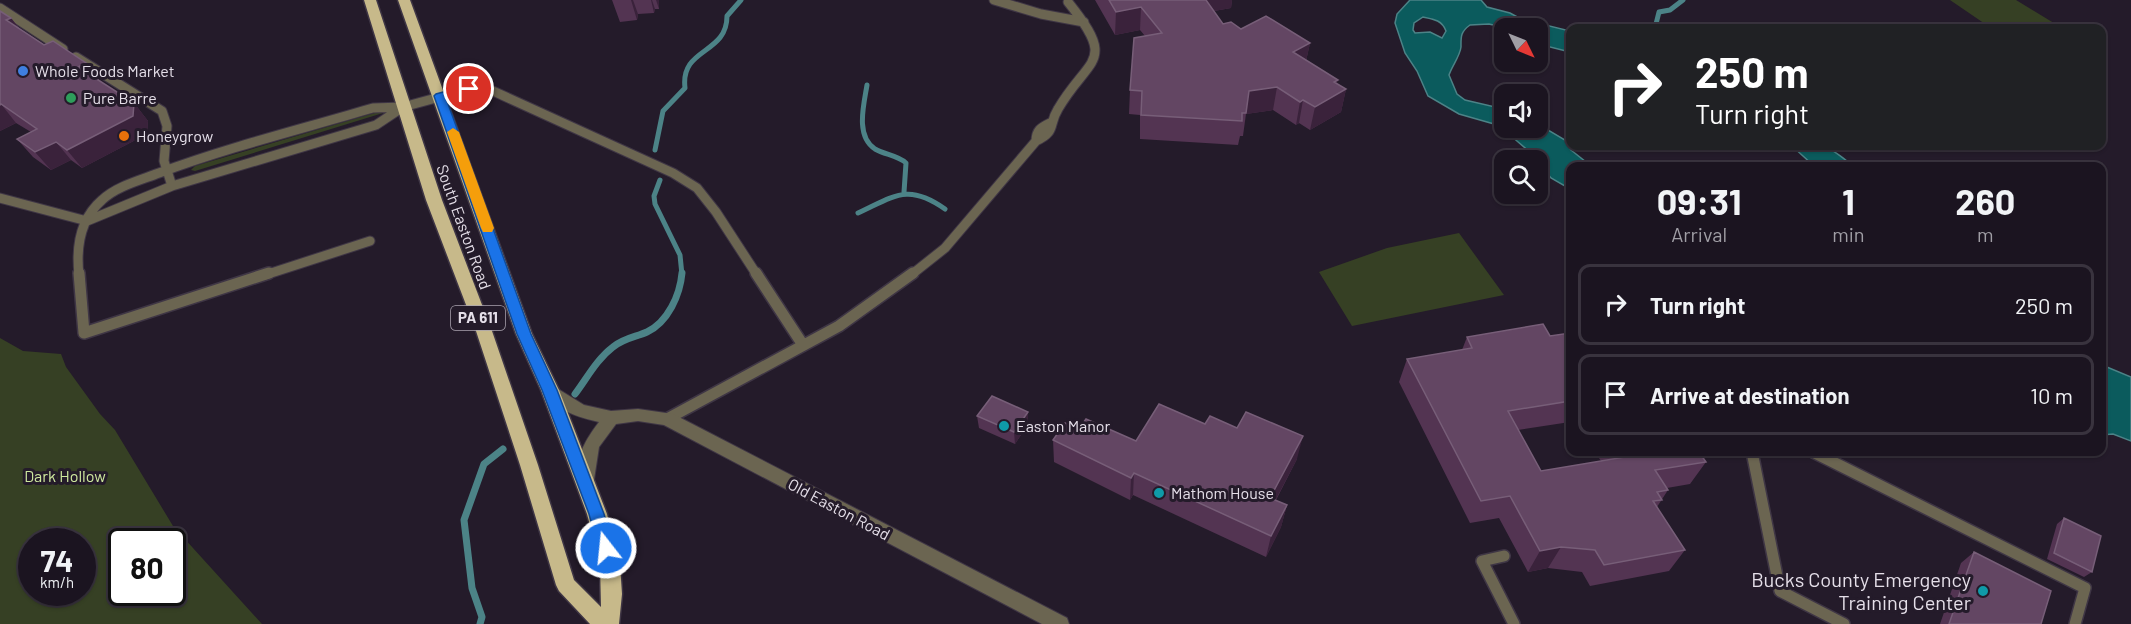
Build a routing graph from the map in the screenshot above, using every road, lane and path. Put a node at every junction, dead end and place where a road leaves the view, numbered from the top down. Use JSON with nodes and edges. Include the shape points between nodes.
{"nodes":[{"id":1,"x":370,"y":0,"type":"edge"},
{"id":2,"x":404,"y":0,"type":"edge"},
{"id":3,"x":994,"y":0,"type":"edge"},
{"id":4,"x":1068,"y":2,"type":"dead end"},
{"id":5,"x":0,"y":8,"type":"edge"},
{"id":6,"x":1084,"y":22,"type":"junction"},
{"id":7,"x":440,"y":96,"type":"junction"},
{"id":8,"x":403,"y":107,"type":"junction"},
{"id":9,"x":167,"y":170,"type":"junction"},
{"id":10,"x":171,"y":186,"type":"junction"},
{"id":11,"x":0,"y":198,"type":"edge"},
{"id":12,"x":87,"y":220,"type":"junction"},
{"id":13,"x":370,"y":241,"type":"dead end"},
{"id":14,"x":803,"y":345,"type":"junction"},
{"id":15,"x":550,"y":390,"type":"junction"},
{"id":16,"x":612,"y":418,"type":"junction"},
{"id":17,"x":668,"y":419,"type":"junction"},
{"id":18,"x":1753,"y":456,"type":"edge"},
{"id":19,"x":1822,"y":456,"type":"edge"},
{"id":20,"x":588,"y":493,"type":"junction"},
{"id":21,"x":1504,"y":556,"type":"dead end"},
{"id":22,"x":603,"y":624,"type":"edge"},
{"id":23,"x":609,"y":624,"type":"edge"},
{"id":24,"x":1060,"y":624,"type":"edge"},
{"id":25,"x":1514,"y":624,"type":"edge"},
{"id":26,"x":1844,"y":624,"type":"edge"},
{"id":27,"x":2075,"y":624,"type":"edge"}],
"edges":[{"from":1,"to":8,"type":"highway","name":"South Easton Road","number":"PA 611"},
{"from":2,"to":7,"type":"highway","name":"South Easton Road","number":"PA 611"},
{"from":3,"to":6,"type":"lane"},
{"from":4,"to":6,"type":"lane"},
{"from":5,"to":9,"type":"lane","via":[[162,111],[166,118]]},
{"from":6,"to":14,"type":"lane","via":[[1096,48],[1094,62],[1057,110],[1047,136],[1036,141],[945,248],[839,326]]},
{"from":7,"to":8,"type":"lane"},
{"from":7,"to":14,"type":"lane","via":[[469,89],[493,91],[674,173],[697,188]]},
{"from":7,"to":15,"type":"highway","name":"South Easton Road","number":"PA 611","via":[[524,334]]},
{"from":8,"to":9,"type":"lane","via":[[373,108]]},
{"from":8,"to":10,"type":"lane","via":[[376,125]]},
{"from":8,"to":22,"type":"highway","name":"South Easton Road","number":"PA 611","via":[[484,331],[566,585]]},
{"from":9,"to":10,"type":"lane"},
{"from":9,"to":12,"type":"lane","via":[[102,199]]},
{"from":10,"to":12,"type":"lane"},
{"from":11,"to":12,"type":"lane"},
{"from":12,"to":13,"type":"lane","via":[[77,256],[84,333]]},
{"from":14,"to":17,"type":"lane"},
{"from":15,"to":16,"type":"street","name":"Old Easton Road","via":[[580,411]]},
{"from":15,"to":20,"type":"highway","name":"South Easton Road","number":"PA 611"},
{"from":16,"to":17,"type":"street","name":"Old Easton Road","via":[[638,415]]},
{"from":16,"to":20,"type":"street","via":[[588,447]]},
{"from":17,"to":24,"type":"street","name":"Old Easton Road"},
{"from":18,"to":26,"type":"lane","via":[[1780,591]]},
{"from":19,"to":27,"type":"lane","via":[[2085,588]]},
{"from":20,"to":23,"type":"highway","name":"South Easton Road","number":"PA 611","via":[[610,564]]},
{"from":21,"to":25,"type":"lane","via":[[1482,561]]}]}
